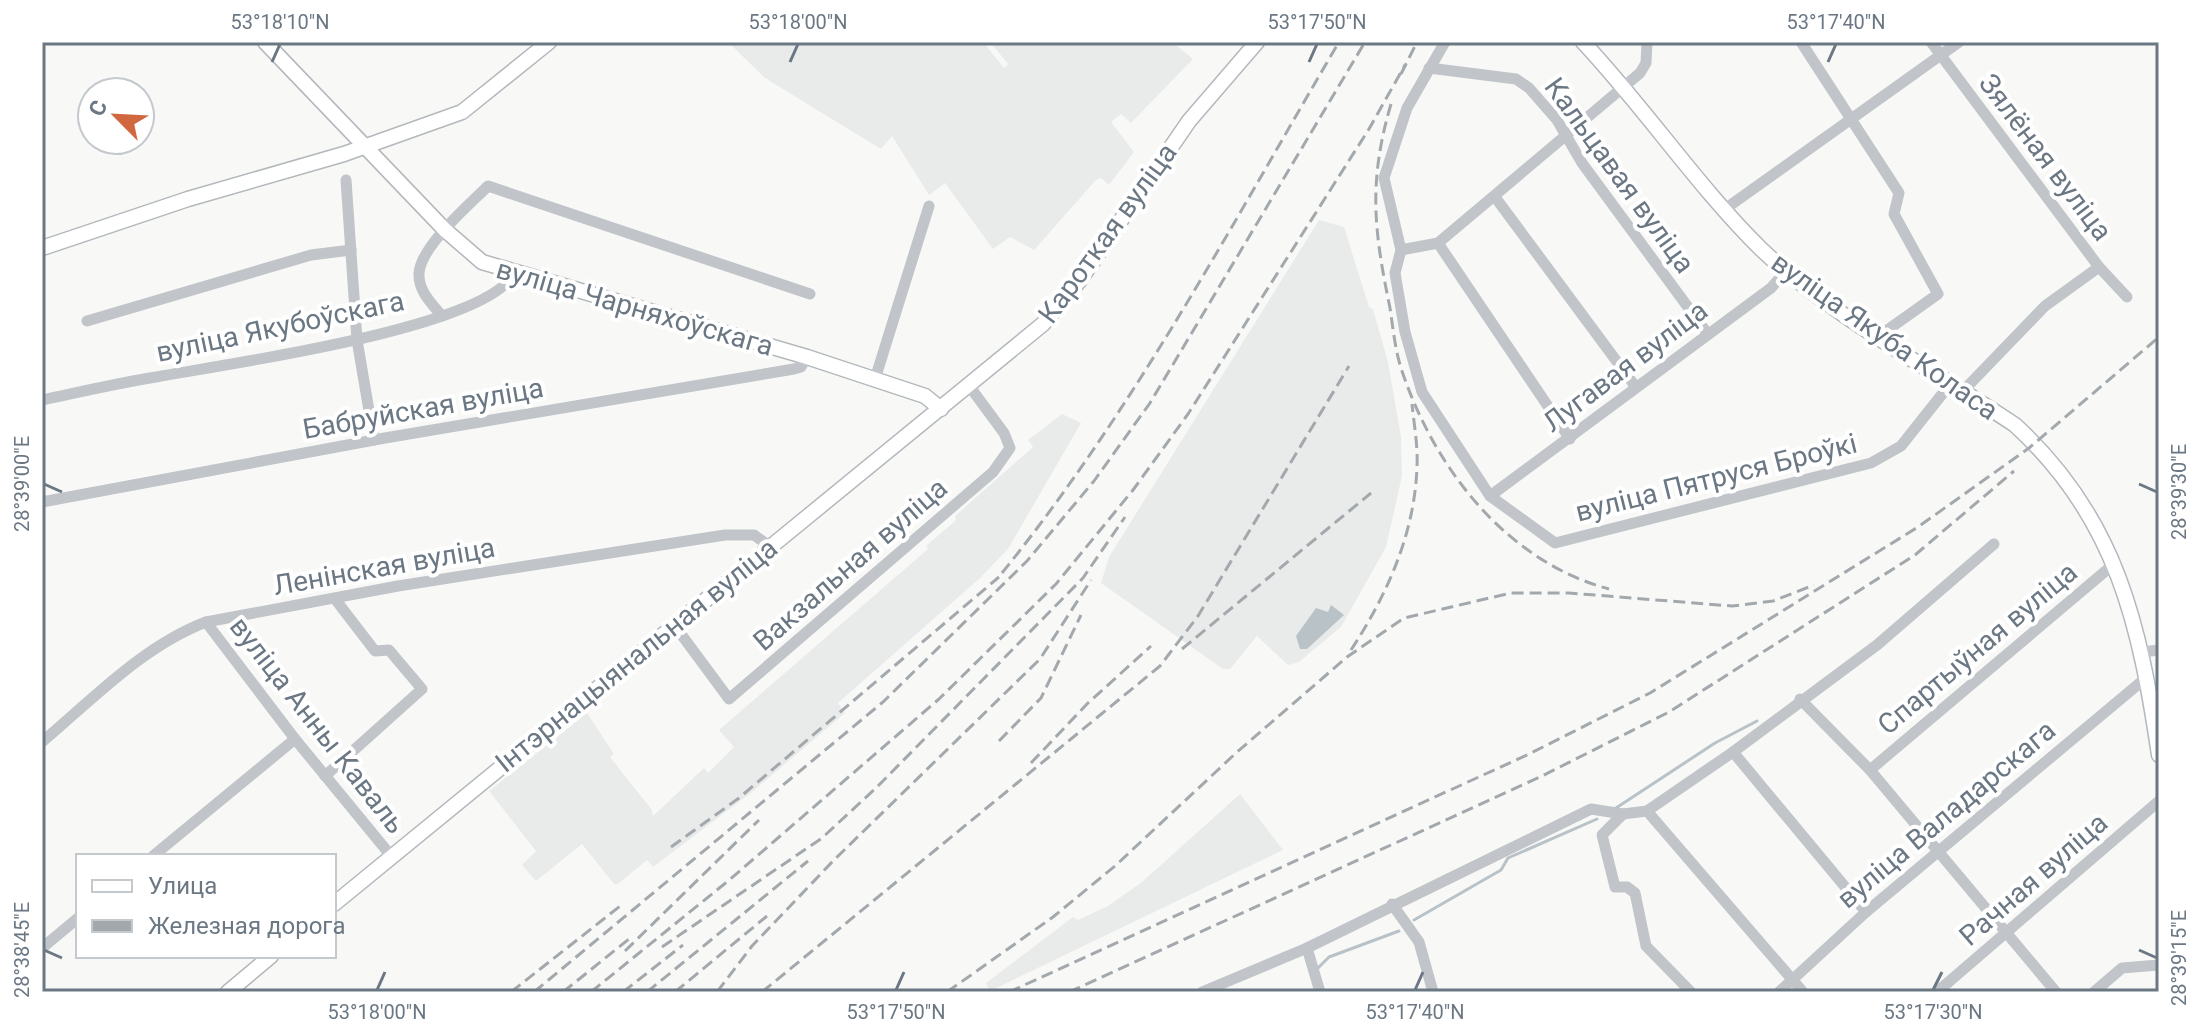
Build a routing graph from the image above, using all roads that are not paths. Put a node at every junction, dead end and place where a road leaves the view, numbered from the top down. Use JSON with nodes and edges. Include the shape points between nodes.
{"nodes":[{"id":1,"x":265,"y":42,"type":"edge"},
{"id":2,"x":549,"y":42,"type":"edge"},
{"id":3,"x":1257,"y":42,"type":"edge"},
{"id":4,"x":1445,"y":42,"type":"edge"},
{"id":5,"x":1583,"y":42,"type":"edge"},
{"id":6,"x":1647,"y":42,"type":"edge"},
{"id":7,"x":1801,"y":42,"type":"edge"},
{"id":8,"x":1931,"y":42,"type":"edge"},
{"id":9,"x":1959,"y":42,"type":"edge"},
{"id":10,"x":1941,"y":56,"type":"junction"},
{"id":11,"x":1429,"y":68,"type":"junction"},
{"id":12,"x":1624,"y":85,"type":"junction"},
{"id":13,"x":1853,"y":117,"type":"junction"},
{"id":14,"x":1566,"y":135,"type":"junction"},
{"id":15,"x":365,"y":147,"type":"junction"},
{"id":16,"x":346,"y":180,"type":"dead end"},
{"id":17,"x":1495,"y":197,"type":"junction"},
{"id":18,"x":929,"y":206,"type":"dead end"},
{"id":19,"x":1725,"y":209,"type":"junction"},
{"id":20,"x":445,"y":230,"type":"junction"},
{"id":21,"x":1438,"y":243,"type":"junction"},
{"id":22,"x":42,"y":248,"type":"edge"},
{"id":23,"x":351,"y":250,"type":"junction"},
{"id":24,"x":1401,"y":250,"type":"junction"},
{"id":25,"x":2099,"y":267,"type":"junction"},
{"id":26,"x":1786,"y":271,"type":"junction"},
{"id":27,"x":514,"y":272,"type":"junction"},
{"id":28,"x":810,"y":294,"type":"dead end"},
{"id":29,"x":2127,"y":297,"type":"dead end"},
{"id":30,"x":442,"y":316,"type":"junction"},
{"id":31,"x":87,"y":321,"type":"dead end"},
{"id":32,"x":1707,"y":333,"type":"junction"},
{"id":33,"x":1879,"y":336,"type":"junction"},
{"id":34,"x":357,"y":340,"type":"junction"},
{"id":35,"x":807,"y":357,"type":"junction"},
{"id":36,"x":875,"y":379,"type":"junction"},
{"id":37,"x":1635,"y":386,"type":"junction"},
{"id":38,"x":970,"y":387,"type":"junction"},
{"id":39,"x":1957,"y":387,"type":"junction"},
{"id":40,"x":42,"y":400,"type":"edge"},
{"id":41,"x":941,"y":409,"type":"junction"},
{"id":42,"x":1570,"y":439,"type":"junction"},
{"id":43,"x":374,"y":440,"type":"junction"},
{"id":44,"x":1490,"y":496,"type":"junction"},
{"id":45,"x":42,"y":502,"type":"edge"},
{"id":46,"x":1994,"y":544,"type":"dead end"},
{"id":47,"x":768,"y":545,"type":"junction"},
{"id":48,"x":2115,"y":563,"type":"junction"},
{"id":49,"x":335,"y":599,"type":"junction"},
{"id":50,"x":206,"y":622,"type":"junction"},
{"id":51,"x":675,"y":626,"type":"junction"},
{"id":52,"x":2159,"y":650,"type":"edge"},
{"id":53,"x":2142,"y":652,"type":"junction"},
{"id":54,"x":2147,"y":677,"type":"junction"},
{"id":55,"x":1800,"y":699,"type":"junction"},
{"id":56,"x":295,"y":739,"type":"junction"},
{"id":57,"x":42,"y":742,"type":"edge"},
{"id":58,"x":1733,"y":752,"type":"junction"},
{"id":59,"x":2159,"y":755,"type":"edge"},
{"id":60,"x":1870,"y":770,"type":"junction"},
{"id":61,"x":325,"y":776,"type":"junction"},
{"id":62,"x":2159,"y":801,"type":"edge"},
{"id":63,"x":1647,"y":811,"type":"junction"},
{"id":64,"x":1623,"y":814,"type":"junction"},
{"id":65,"x":155,"y":854,"type":"edge"},
{"id":66,"x":1937,"y":854,"type":"junction"},
{"id":67,"x":392,"y":857,"type":"junction"},
{"id":68,"x":336,"y":902,"type":"edge"},
{"id":69,"x":1392,"y":904,"type":"junction"},
{"id":70,"x":1866,"y":912,"type":"junction"},
{"id":71,"x":76,"y":920,"type":"edge"},
{"id":72,"x":2007,"y":934,"type":"junction"},
{"id":73,"x":42,"y":948,"type":"edge"},
{"id":74,"x":1307,"y":948,"type":"junction"},
{"id":75,"x":269,"y":958,"type":"edge"},
{"id":76,"x":2159,"y":965,"type":"edge"},
{"id":77,"x":1792,"y":979,"type":"junction"},
{"id":78,"x":1225,"y":988,"type":"edge"},
{"id":79,"x":228,"y":992,"type":"edge"},
{"id":80,"x":1202,"y":992,"type":"edge"},
{"id":81,"x":1320,"y":992,"type":"edge"},
{"id":82,"x":1433,"y":992,"type":"edge"},
{"id":83,"x":1691,"y":992,"type":"edge"},
{"id":84,"x":1779,"y":992,"type":"edge"},
{"id":85,"x":1803,"y":992,"type":"edge"},
{"id":86,"x":1937,"y":992,"type":"edge"},
{"id":87,"x":2056,"y":992,"type":"edge"},
{"id":88,"x":2094,"y":992,"type":"edge"}],
"edges":[{"from":1,"to":15,"type":"street","name":"вуліца Чарняхоўскага"},
{"from":2,"to":15,"type":"street","via":[[462,112]]},
{"from":3,"to":38,"type":"street","name":"Кароткая вуліца","via":[[1189,121],[1061,304]]},
{"from":4,"to":11,"type":"street"},
{"from":5,"to":12,"type":"street","name":"вуліца Якуба Коласа"},
{"from":6,"to":12,"type":"street","via":[[1646,63]]},
{"from":7,"to":13,"type":"street"},
{"from":8,"to":10,"type":"street","name":"Зялёная вуліца"},
{"from":9,"to":10,"type":"street"},
{"from":10,"to":13,"type":"street"},
{"from":10,"to":25,"type":"street","name":"Зялёная вуліца"},
{"from":11,"to":14,"type":"street","name":"Кальцавая вуліца","via":[[1516,79]]},
{"from":11,"to":24,"type":"street","via":[[1407,108],[1384,178]]},
{"from":12,"to":14,"type":"street"},
{"from":12,"to":19,"type":"street","name":"вуліца Якуба Коласа"},
{"from":13,"to":19,"type":"street"},
{"from":13,"to":33,"type":"street","via":[[1899,193],[1894,214],[1938,294]]},
{"from":14,"to":17,"type":"street"},
{"from":14,"to":32,"type":"street","name":"Кальцавая вуліца"},
{"from":15,"to":20,"type":"street","name":"вуліца Чарняхоўскага"},
{"from":15,"to":22,"type":"street"},
{"from":16,"to":23,"type":"street"},
{"from":17,"to":21,"type":"street"},
{"from":17,"to":37,"type":"street"},
{"from":18,"to":36,"type":"street"},
{"from":19,"to":26,"type":"street","name":"вуліца Якуба Коласа"},
{"from":20,"to":27,"type":"street","name":"вуліца Чарняхоўскага","via":[[482,262]]},
{"from":20,"to":28,"type":"street","via":[[488,186]]},
{"from":20,"to":30,"type":"street","via":[[419,274],[422,290]]},
{"from":21,"to":24,"type":"street"},
{"from":21,"to":42,"type":"street"},
{"from":23,"to":31,"type":"street","via":[[311,255]]},
{"from":23,"to":34,"type":"street"},
{"from":24,"to":44,"type":"street","via":[[1395,273],[1422,392]]},
{"from":25,"to":29,"type":"street","name":"Зялёная вуліца"},
{"from":25,"to":39,"type":"street","name":"вуліца Пятруся Броўкі","via":[[2045,306]]},
{"from":26,"to":32,"type":"street","name":"Лугавая вуліца","via":[[1771,288]]},
{"from":26,"to":33,"type":"street","name":"вуліца Якуба Коласа"},
{"from":27,"to":30,"type":"street","name":"вуліца Якубоўскага","via":[[493,295]]},
{"from":27,"to":35,"type":"street","name":"вуліца Чарняхоўскага"},
{"from":30,"to":34,"type":"street","name":"вуліца Якубоўскага"},
{"from":32,"to":37,"type":"street","name":"Лугавая вуліца"},
{"from":33,"to":39,"type":"street","name":"вуліца Якуба Коласа"},
{"from":34,"to":40,"type":"street","name":"вуліца Якубоўскага"},
{"from":34,"to":43,"type":"street"},
{"from":35,"to":36,"type":"street","name":"вуліца Чарняхоўскага"},
{"from":35,"to":43,"type":"street","name":"Бабруйская вуліца","via":[[794,369]]},
{"from":36,"to":41,"type":"street","name":"вуліца Чарняхоўскага","via":[[925,396]]},
{"from":37,"to":42,"type":"street","name":"Лугавая вуліца"},
{"from":38,"to":41,"type":"street","name":"Кароткая вуліца"},
{"from":38,"to":51,"type":"street","name":"Вакзальная вуліца","via":[[1010,448],[993,472],[729,699]]},
{"from":39,"to":44,"type":"street","name":"вуліца Пятруся Броўкі","via":[[1901,446],[1871,463],[1555,543]]},
{"from":39,"to":48,"type":"street","name":"вуліца Якуба Коласа","via":[[2035,443]]},
{"from":41,"to":47,"type":"street","name":"Інтэрнацыянальная вуліца"},
{"from":42,"to":44,"type":"street","name":"Лугавая вуліца"},
{"from":43,"to":45,"type":"street","name":"Бабруйская вуліца"},
{"from":46,"to":55,"type":"street","via":[[1877,645]]},
{"from":47,"to":49,"type":"street","name":"Ленінская вуліца","via":[[754,535],[725,535]]},
{"from":47,"to":51,"type":"street","name":"Інтэрнацыянальная вуліца"},
{"from":48,"to":53,"type":"street","name":"вуліца Якуба Коласа"},
{"from":48,"to":60,"type":"street","name":"Спартыўная вуліца"},
{"from":49,"to":50,"type":"street","name":"Ленінская вуліца"},
{"from":49,"to":61,"type":"street","via":[[375,651],[389,650],[422,689]]},
{"from":50,"to":56,"type":"street","name":"вуліца Анны Каваль"},
{"from":50,"to":57,"type":"street","name":"Ленінская вуліца","via":[[178,633],[134,664]]},
{"from":51,"to":67,"type":"street","name":"Інтэрнацыянальная вуліца"},
{"from":52,"to":53,"type":"street"},
{"from":53,"to":54,"type":"street","name":"вуліца Якуба Коласа"},
{"from":54,"to":59,"type":"street","name":"вуліца Якуба Коласа"},
{"from":54,"to":66,"type":"street","name":"вуліца Валадарскага"},
{"from":55,"to":58,"type":"street"},
{"from":55,"to":60,"type":"street"},
{"from":56,"to":61,"type":"street","name":"вуліца Анны Каваль"},
{"from":56,"to":65,"type":"street"},
{"from":58,"to":63,"type":"street"},
{"from":58,"to":70,"type":"street"},
{"from":60,"to":66,"type":"street"},
{"from":61,"to":67,"type":"street","name":"вуліца Анны Каваль"},
{"from":62,"to":72,"type":"street","name":"Рачная вуліца"},
{"from":63,"to":64,"type":"street"},
{"from":63,"to":77,"type":"street"},
{"from":64,"to":69,"type":"street","via":[[1591,809]]},
{"from":64,"to":83,"type":"street","via":[[1602,835],[1615,887],[1635,893],[1646,946]]},
{"from":66,"to":70,"type":"street","name":"вуліца Валадарскага"},
{"from":66,"to":72,"type":"street"},
{"from":67,"to":68,"type":"street","name":"Інтэрнацыянальная вуліца"},
{"from":69,"to":74,"type":"street"},
{"from":69,"to":82,"type":"street","via":[[1419,942]]},
{"from":70,"to":77,"type":"street","name":"вуліца Валадарскага"},
{"from":71,"to":73,"type":"street"},
{"from":72,"to":86,"type":"street","name":"Рачная вуліца"},
{"from":72,"to":87,"type":"street"},
{"from":74,"to":78,"type":"street"},
{"from":74,"to":81,"type":"street"},
{"from":75,"to":79,"type":"street"},
{"from":76,"to":88,"type":"street","via":[[2122,968]]},
{"from":77,"to":84,"type":"street","name":"вуліца Валадарскага"},
{"from":77,"to":85,"type":"street"},
{"from":78,"to":80,"type":"street"}]}
